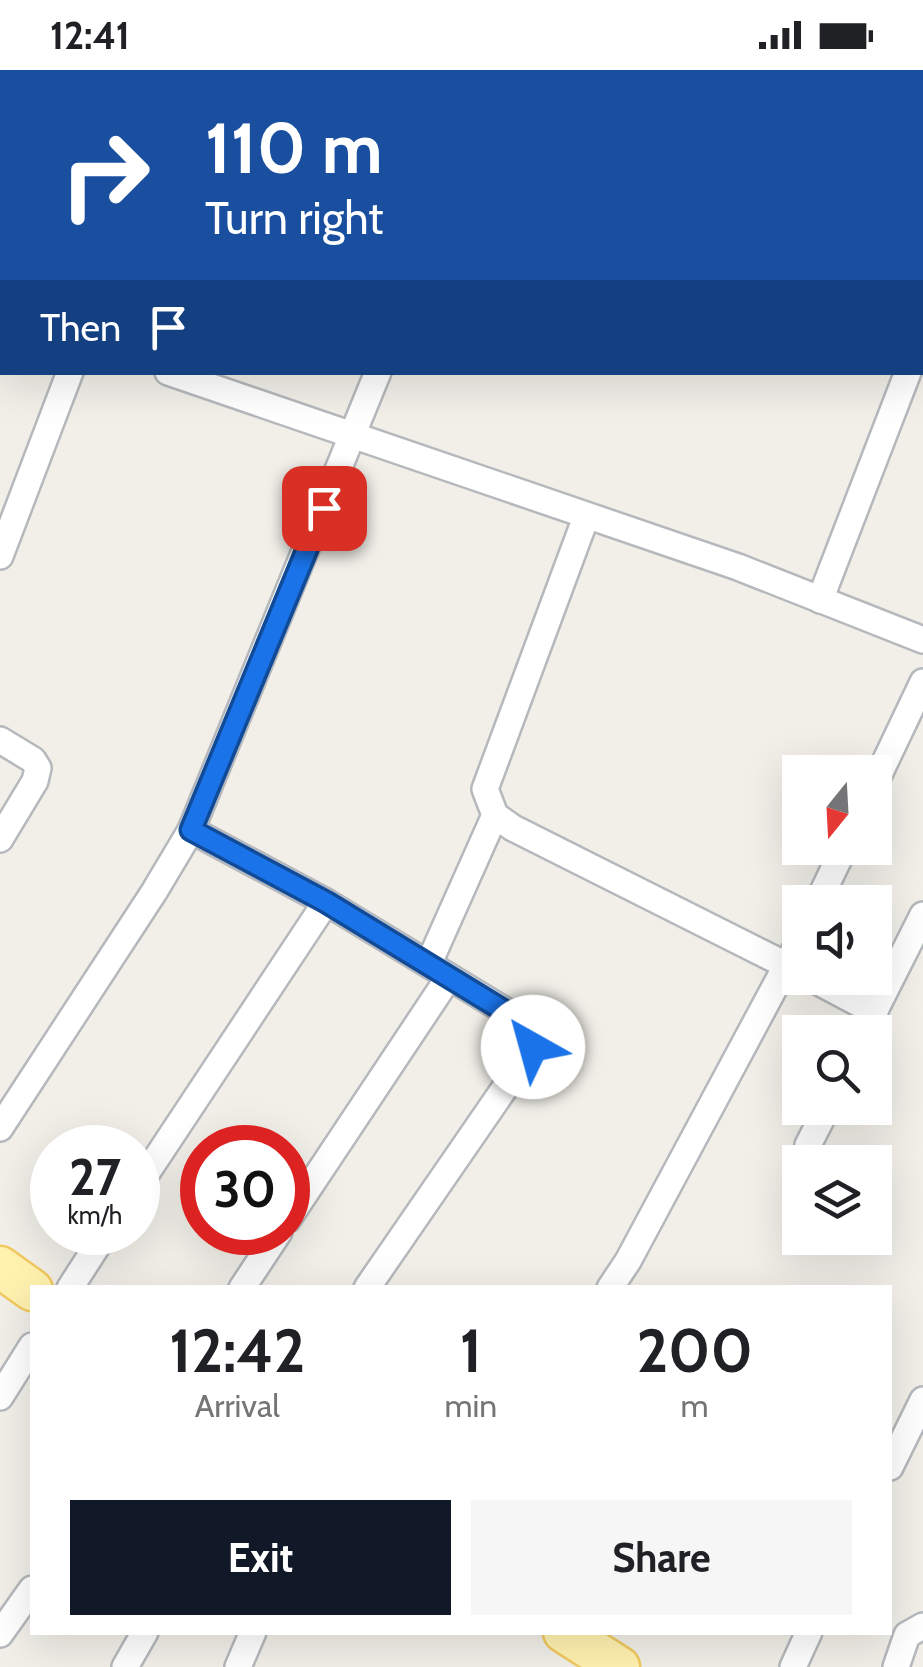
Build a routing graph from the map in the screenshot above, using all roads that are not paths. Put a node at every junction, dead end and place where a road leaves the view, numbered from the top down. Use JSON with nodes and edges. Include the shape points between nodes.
{"nodes":[{"id":1,"x":69,"y":375,"type":"edge"},
{"id":2,"x":177,"y":375,"type":"edge"},
{"id":3,"x":377,"y":375,"type":"edge"},
{"id":4,"x":907,"y":375,"type":"edge"},
{"id":5,"x":354,"y":436,"type":"junction"},
{"id":6,"x":586,"y":517,"type":"junction"},
{"id":7,"x":0,"y":556,"type":"edge"},
{"id":8,"x":820,"y":600,"type":"junction"},
{"id":9,"x":923,"y":640,"type":"edge"},
{"id":10,"x":923,"y":682,"type":"edge"},
{"id":11,"x":0,"y":740,"type":"edge"},
{"id":12,"x":888,"y":755,"type":"edge"},
{"id":13,"x":494,"y":815,"type":"junction"},
{"id":14,"x":191,"y":830,"type":"junction"},
{"id":15,"x":0,"y":839,"type":"edge"},
{"id":16,"x":326,"y":902,"type":"junction"},
{"id":17,"x":923,"y":915,"type":"edge"},
{"id":18,"x":782,"y":962,"type":"edge"},
{"id":19,"x":439,"y":970,"type":"junction"},
{"id":20,"x":786,"y":995,"type":"edge"},
{"id":21,"x":832,"y":995,"type":"edge"},
{"id":22,"x":860,"y":1015,"type":"edge"},
{"id":23,"x":873,"y":1015,"type":"edge"},
{"id":24,"x":818,"y":1125,"type":"edge"},
{"id":25,"x":0,"y":1128,"type":"edge"},
{"id":26,"x":808,"y":1145,"type":"dead end"},
{"id":27,"x":160,"y":1153,"type":"edge"},
{"id":28,"x":310,"y":1183,"type":"edge"},
{"id":29,"x":91,"y":1255,"type":"edge"},
{"id":30,"x":263,"y":1255,"type":"edge"},
{"id":31,"x":0,"y":1267,"type":"edge"},
{"id":32,"x":72,"y":1285,"type":"edge"},
{"id":33,"x":244,"y":1285,"type":"edge"},
{"id":34,"x":370,"y":1285,"type":"edge"},
{"id":35,"x":612,"y":1285,"type":"edge"},
{"id":36,"x":30,"y":1289,"type":"edge"},
{"id":37,"x":30,"y":1349,"type":"edge"},
{"id":38,"x":0,"y":1397,"type":"edge"},
{"id":39,"x":923,"y":1400,"type":"edge"},
{"id":40,"x":892,"y":1464,"type":"edge"},
{"id":41,"x":30,"y":1592,"type":"edge"},
{"id":42,"x":923,"y":1626,"type":"edge"},
{"id":43,"x":0,"y":1634,"type":"edge"},
{"id":44,"x":144,"y":1635,"type":"edge"},
{"id":45,"x":252,"y":1635,"type":"edge"},
{"id":46,"x":569,"y":1635,"type":"edge"},
{"id":47,"x":808,"y":1635,"type":"edge"},
{"id":48,"x":124,"y":1667,"type":"edge"},
{"id":49,"x":238,"y":1667,"type":"edge"},
{"id":50,"x":619,"y":1667,"type":"edge"},
{"id":51,"x":792,"y":1667,"type":"edge"},
{"id":52,"x":896,"y":1667,"type":"edge"}],
"edges":[{"from":1,"to":7,"type":"street"},
{"from":2,"to":5,"type":"street"},
{"from":3,"to":5,"type":"street"},
{"from":4,"to":8,"type":"street"},
{"from":5,"to":6,"type":"street"},
{"from":5,"to":14,"type":"street"},
{"from":6,"to":8,"type":"street"},
{"from":6,"to":13,"type":"street","via":[[485,789]]},
{"from":8,"to":9,"type":"street"},
{"from":10,"to":12,"type":"street"},
{"from":11,"to":15,"type":"street","via":[[38,768]]},
{"from":13,"to":18,"type":"street"},
{"from":13,"to":19,"type":"street"},
{"from":14,"to":16,"type":"street"},
{"from":14,"to":25,"type":"street"},
{"from":16,"to":19,"type":"street"},
{"from":16,"to":27,"type":"street"},
{"from":17,"to":23,"type":"street"},
{"from":19,"to":28,"type":"street"},
{"from":19,"to":34,"type":"street","via":[[524,1023],[533,1047]]},
{"from":20,"to":35,"type":"street"},
{"from":21,"to":22,"type":"street"},
{"from":24,"to":26,"type":"street"},
{"from":29,"to":32,"type":"street"},
{"from":30,"to":33,"type":"street"},
{"from":31,"to":36,"type":"main road"},
{"from":37,"to":38,"type":"street"},
{"from":39,"to":40,"type":"street"},
{"from":41,"to":43,"type":"street"},
{"from":42,"to":52,"type":"street","via":[[907,1635]]},
{"from":44,"to":48,"type":"street"},
{"from":45,"to":49,"type":"street"},
{"from":46,"to":50,"type":"main road"},
{"from":47,"to":51,"type":"street"}]}
